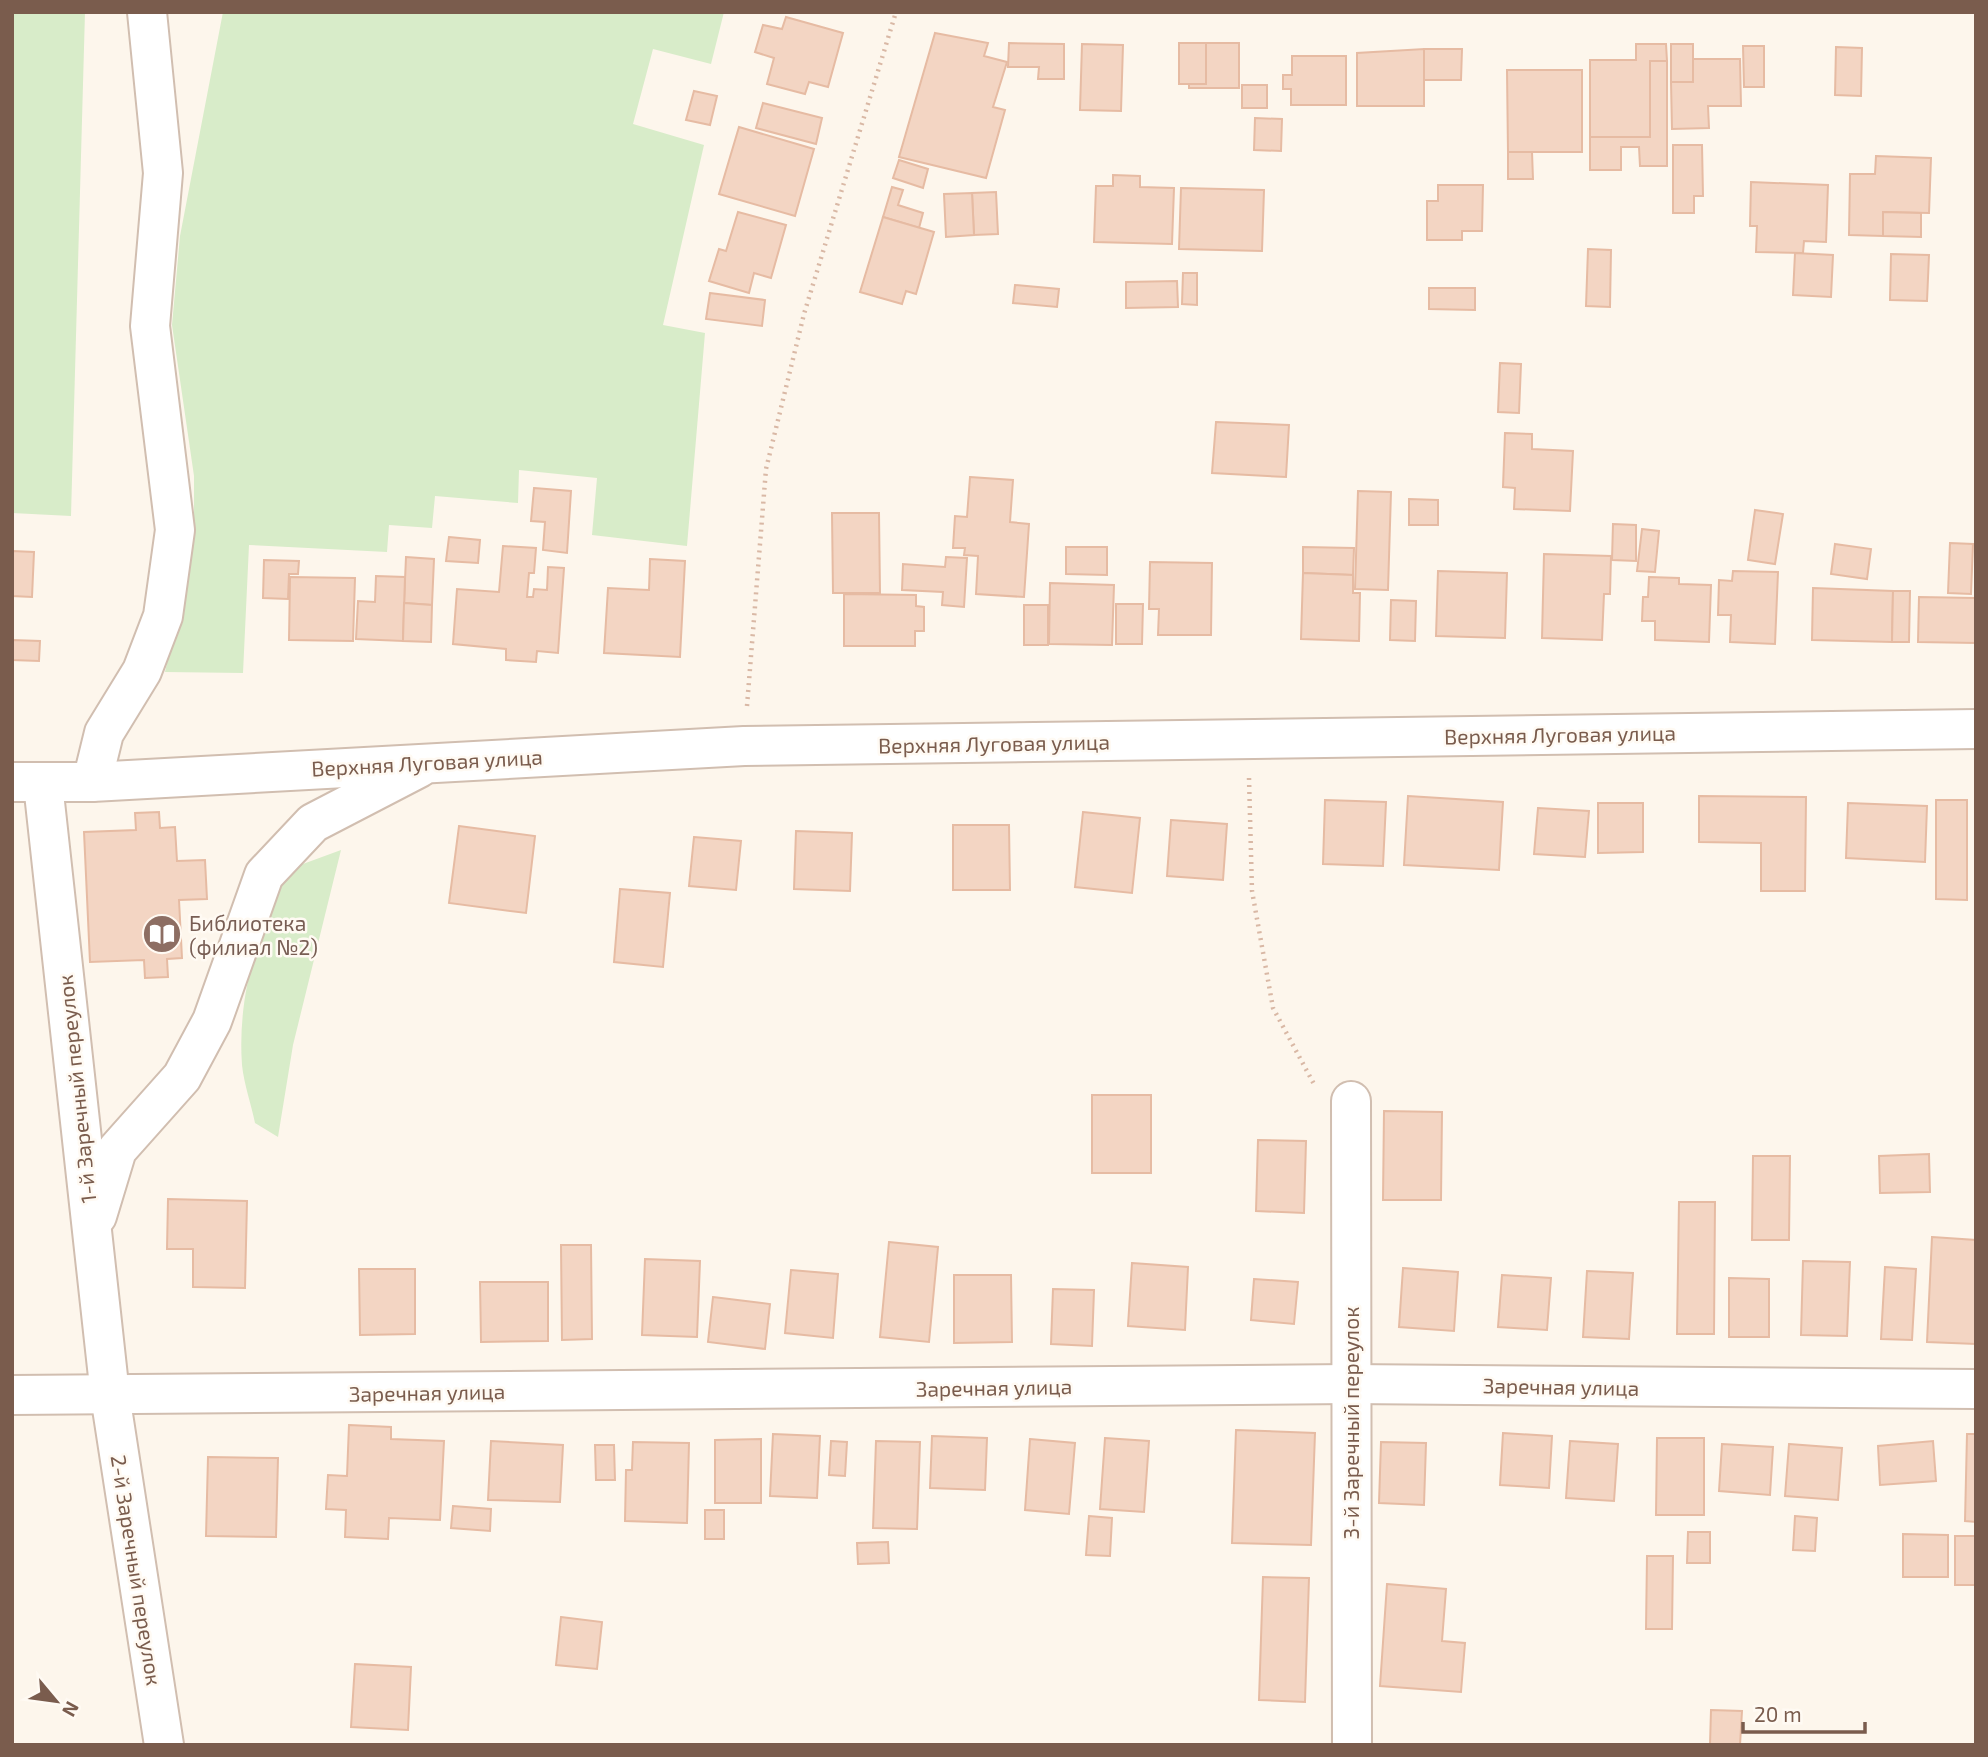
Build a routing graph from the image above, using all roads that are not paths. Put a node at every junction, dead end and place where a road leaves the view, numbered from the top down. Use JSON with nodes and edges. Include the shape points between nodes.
{"nodes":[{"id":1,"x":147,"y":12,"type":"edge"},
{"id":2,"x":1976,"y":729,"type":"edge"},
{"id":3,"x":431,"y":762,"type":"junction"},
{"id":4,"x":92,"y":782,"type":"junction"},
{"id":5,"x":27,"y":783,"type":"edge"},
{"id":6,"x":1351,"y":1101,"type":"road end"},
{"id":7,"x":92,"y":1232,"type":"junction"},
{"id":8,"x":1349,"y":1384,"type":"junction"},
{"id":9,"x":1976,"y":1389,"type":"edge"},
{"id":10,"x":12,"y":1395,"type":"edge"},
{"id":11,"x":110,"y":1395,"type":"junction"},
{"id":12,"x":164,"y":1745,"type":"edge"},
{"id":13,"x":1352,"y":1745,"type":"edge"}],
"edges":[{"from":1,"to":4,"type":"street","via":[[163,173],[150,326],[175,530],[163,616],[142,671],[104,733]]},
{"from":2,"to":3,"type":"street","name":"Верхняя Луговая улица","via":[[744,746]]},
{"from":3,"to":4,"type":"street","name":"Верхняя Луговая улица"},
{"from":3,"to":7,"type":"street","via":[[313,822],[264,875],[212,1021],[182,1077],[117,1150]]},
{"from":4,"to":5,"type":"street","name":"Верхняя Луговая улица"},
{"from":5,"to":7,"type":"street","name":"1-й Заречный переулок"},
{"from":6,"to":8,"type":"street","name":"3-й Заречный переулок"},
{"from":7,"to":11,"type":"street","name":"1-й Заречный переулок"},
{"from":8,"to":9,"type":"street","name":"Заречная улица"},
{"from":8,"to":11,"type":"street","name":"Заречная улица"},
{"from":8,"to":13,"type":"street","name":"3-й Заречный переулок"},
{"from":10,"to":11,"type":"street","name":"Заречная улица"},
{"from":11,"to":12,"type":"street","name":"2-й Заречный переулок"}]}
